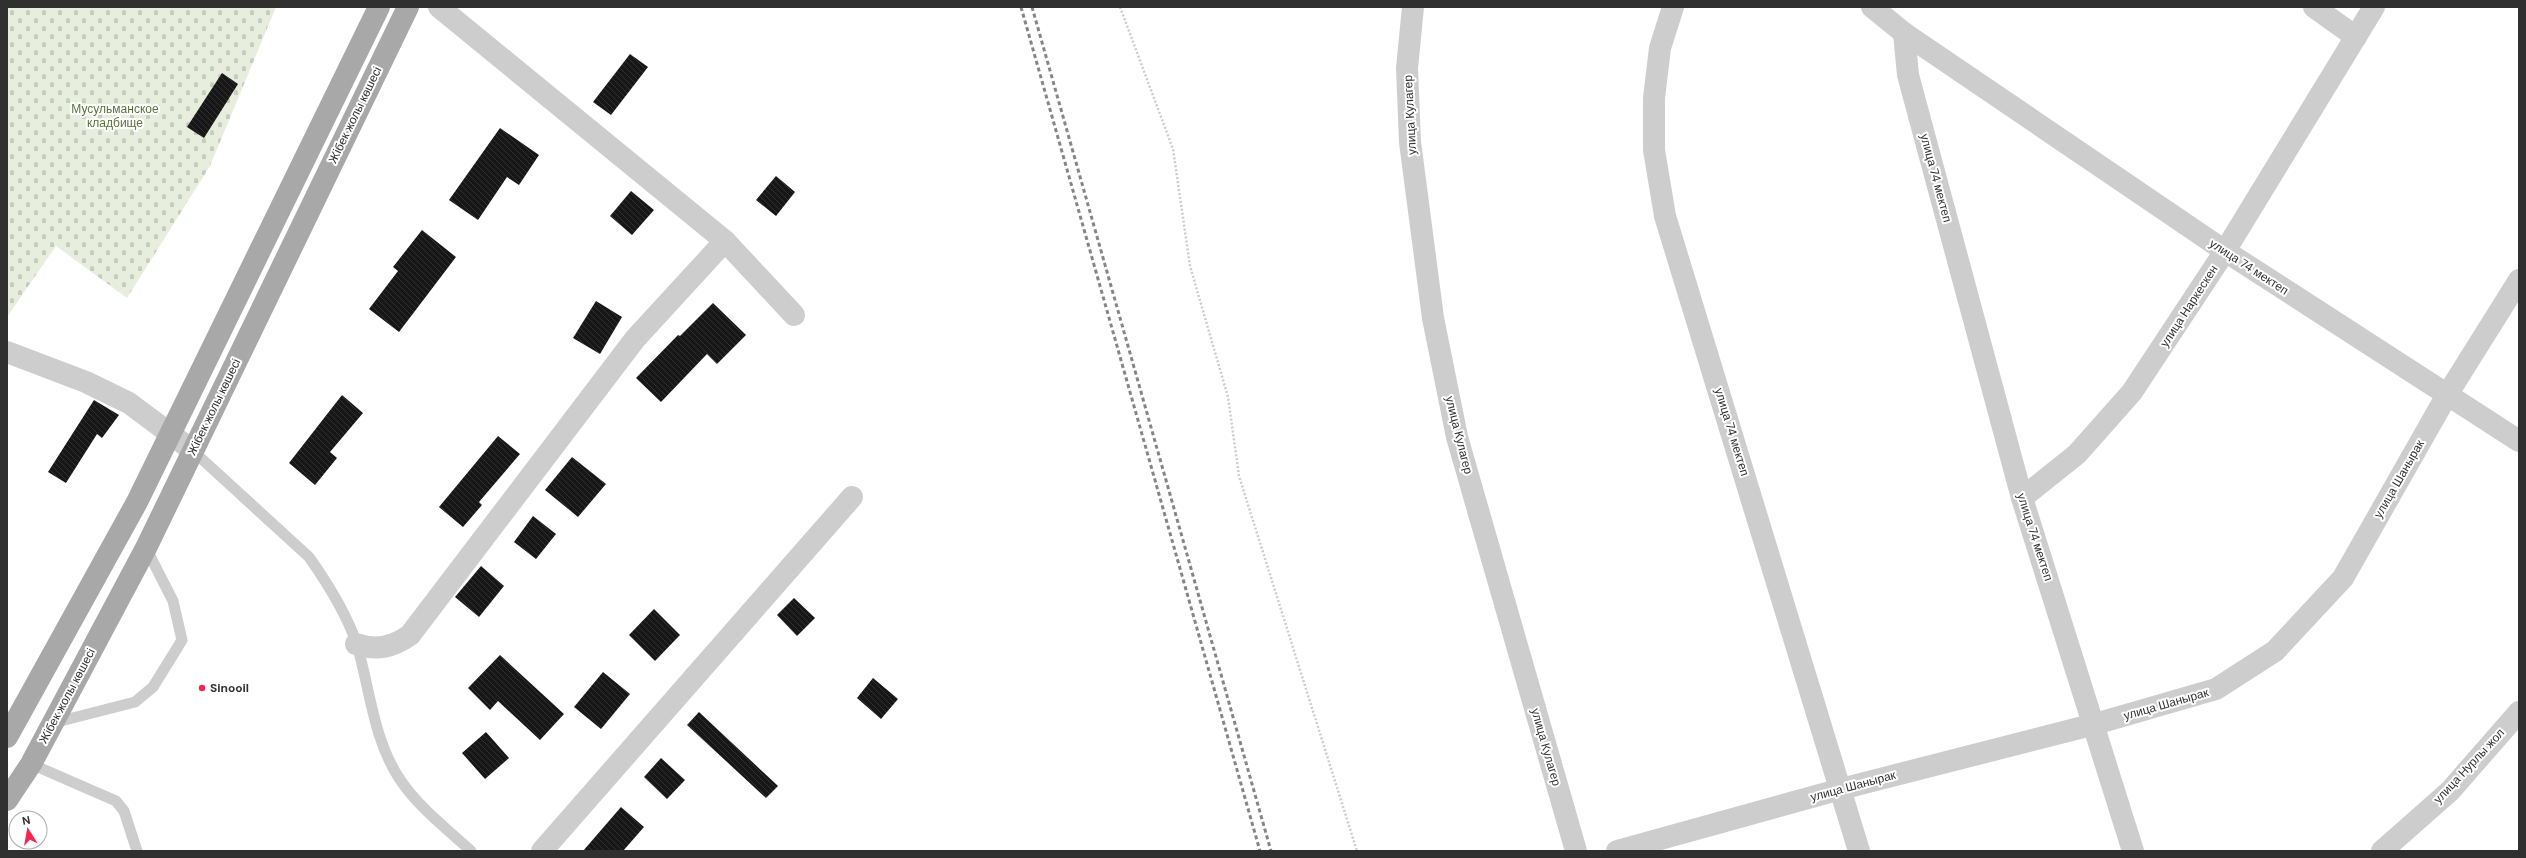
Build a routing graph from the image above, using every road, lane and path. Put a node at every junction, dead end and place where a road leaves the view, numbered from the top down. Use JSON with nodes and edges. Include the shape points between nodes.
{"nodes":[{"id":1,"x":379,"y":7,"type":"edge"},
{"id":2,"x":408,"y":7,"type":"edge"},
{"id":3,"x":439,"y":7,"type":"edge"},
{"id":4,"x":1120,"y":7,"type":"edge"},
{"id":5,"x":1413,"y":7,"type":"edge"},
{"id":6,"x":1673,"y":7,"type":"edge"},
{"id":7,"x":1872,"y":7,"type":"edge"},
{"id":8,"x":2314,"y":7,"type":"edge"},
{"id":9,"x":2374,"y":7,"type":"edge"},
{"id":10,"x":1904,"y":33,"type":"junction"},
{"id":11,"x":2356,"y":37,"type":"junction"},
{"id":12,"x":725,"y":242,"type":"junction"},
{"id":13,"x":2225,"y":251,"type":"junction"},
{"id":14,"x":2519,"y":280,"type":"edge"},
{"id":15,"x":794,"y":316,"type":"dead end"},
{"id":16,"x":7,"y":352,"type":"edge"},
{"id":17,"x":2447,"y":395,"type":"junction"},
{"id":18,"x":170,"y":434,"type":"junction"},
{"id":19,"x":2519,"y":441,"type":"edge"},
{"id":20,"x":192,"y":450,"type":"junction"},
{"id":21,"x":852,"y":497,"type":"dead end"},
{"id":22,"x":2022,"y":498,"type":"junction"},
{"id":23,"x":146,"y":548,"type":"junction"},
{"id":24,"x":356,"y":644,"type":"junction"},
{"id":25,"x":2519,"y":712,"type":"edge"},
{"id":26,"x":53,"y":723,"type":"junction"},
{"id":27,"x":2095,"y":724,"type":"junction"},
{"id":28,"x":7,"y":738,"type":"edge"},
{"id":29,"x":32,"y":764,"type":"junction"},
{"id":30,"x":1841,"y":789,"type":"junction"},
{"id":31,"x":7,"y":800,"type":"edge"},
{"id":32,"x":137,"y":851,"type":"edge"},
{"id":33,"x":471,"y":851,"type":"edge"},
{"id":34,"x":542,"y":851,"type":"edge"},
{"id":35,"x":1357,"y":851,"type":"edge"},
{"id":36,"x":1576,"y":851,"type":"edge"},
{"id":37,"x":1617,"y":851,"type":"edge"},
{"id":38,"x":1859,"y":851,"type":"edge"},
{"id":39,"x":2133,"y":851,"type":"edge"},
{"id":40,"x":2382,"y":851,"type":"edge"}],
"edges":[{"from":1,"to":18,"type":"main road"},
{"from":2,"to":20,"type":"main road","name":"Жібек жолы көшесі"},
{"from":3,"to":12,"type":"street"},
{"from":4,"to":35,"type":"path","via":[[1173,150],[1190,266],[1228,397],[1239,476]]},
{"from":5,"to":36,"type":"street","name":"улица Кулагер","via":[[1407,68],[1410,142],[1433,318],[1457,437]]},
{"from":6,"to":30,"type":"street","name":"улица 74 мектеп","via":[[1660,48],[1654,98],[1654,150],[1665,216]]},
{"from":7,"to":10,"type":"street","name":"улица 74 мектеп"},
{"from":8,"to":11,"type":"street"},
{"from":9,"to":11,"type":"street","name":"улица Наркескен"},
{"from":10,"to":13,"type":"street","name":"улица 74 мектеп"},
{"from":10,"to":22,"type":"street","name":"улица 74 мектеп","via":[[1908,75]]},
{"from":11,"to":13,"type":"street","name":"улица Наркескен"},
{"from":12,"to":15,"type":"street"},
{"from":12,"to":24,"type":"street","via":[[635,339],[410,635],[395,646],[366,647]]},
{"from":13,"to":17,"type":"street","name":"улица 74 мектеп"},
{"from":13,"to":22,"type":"street","name":"улица Наркескен","via":[[2132,392],[2078,454]]},
{"from":14,"to":17,"type":"street","name":"улица Шанырак"},
{"from":16,"to":18,"type":"street","via":[[86,382],[129,403]]},
{"from":17,"to":19,"type":"street","name":"улица 74 мектеп"},
{"from":17,"to":27,"type":"street","name":"улица Шанырак","via":[[2343,578],[2275,651],[2216,689]]},
{"from":18,"to":20,"type":"street"},
{"from":18,"to":28,"type":"main road","via":[[137,502]]},
{"from":20,"to":23,"type":"main road","name":"Жібек жолы көшесі"},
{"from":20,"to":24,"type":"lane","via":[[309,557],[335,596]]},
{"from":21,"to":34,"type":"street"},
{"from":22,"to":27,"type":"street","name":"улица 74 мектеп"},
{"from":23,"to":26,"type":"main road","name":"Жібек жолы көшесі"},
{"from":23,"to":26,"type":"lane","via":[[172,601],[182,640],[179,646],[153,687],[135,702]]},
{"from":24,"to":33,"type":"lane","via":[[378,731],[398,777],[422,807]]},
{"from":25,"to":40,"type":"street","name":"улица Нурлы жол","via":[[2450,791]]},
{"from":26,"to":29,"type":"main road","name":"Жібек жолы көшесі"},
{"from":27,"to":30,"type":"street","name":"улица Шанырак"},
{"from":27,"to":39,"type":"street","name":"улица 74 мектеп"},
{"from":29,"to":31,"type":"main road","name":"Жібек жолы көшесі"},
{"from":29,"to":32,"type":"lane","via":[[116,801],[124,811]]},
{"from":30,"to":37,"type":"street","name":"улица Шанырак"},
{"from":30,"to":38,"type":"street","name":"улица 74 мектеп"}]}
